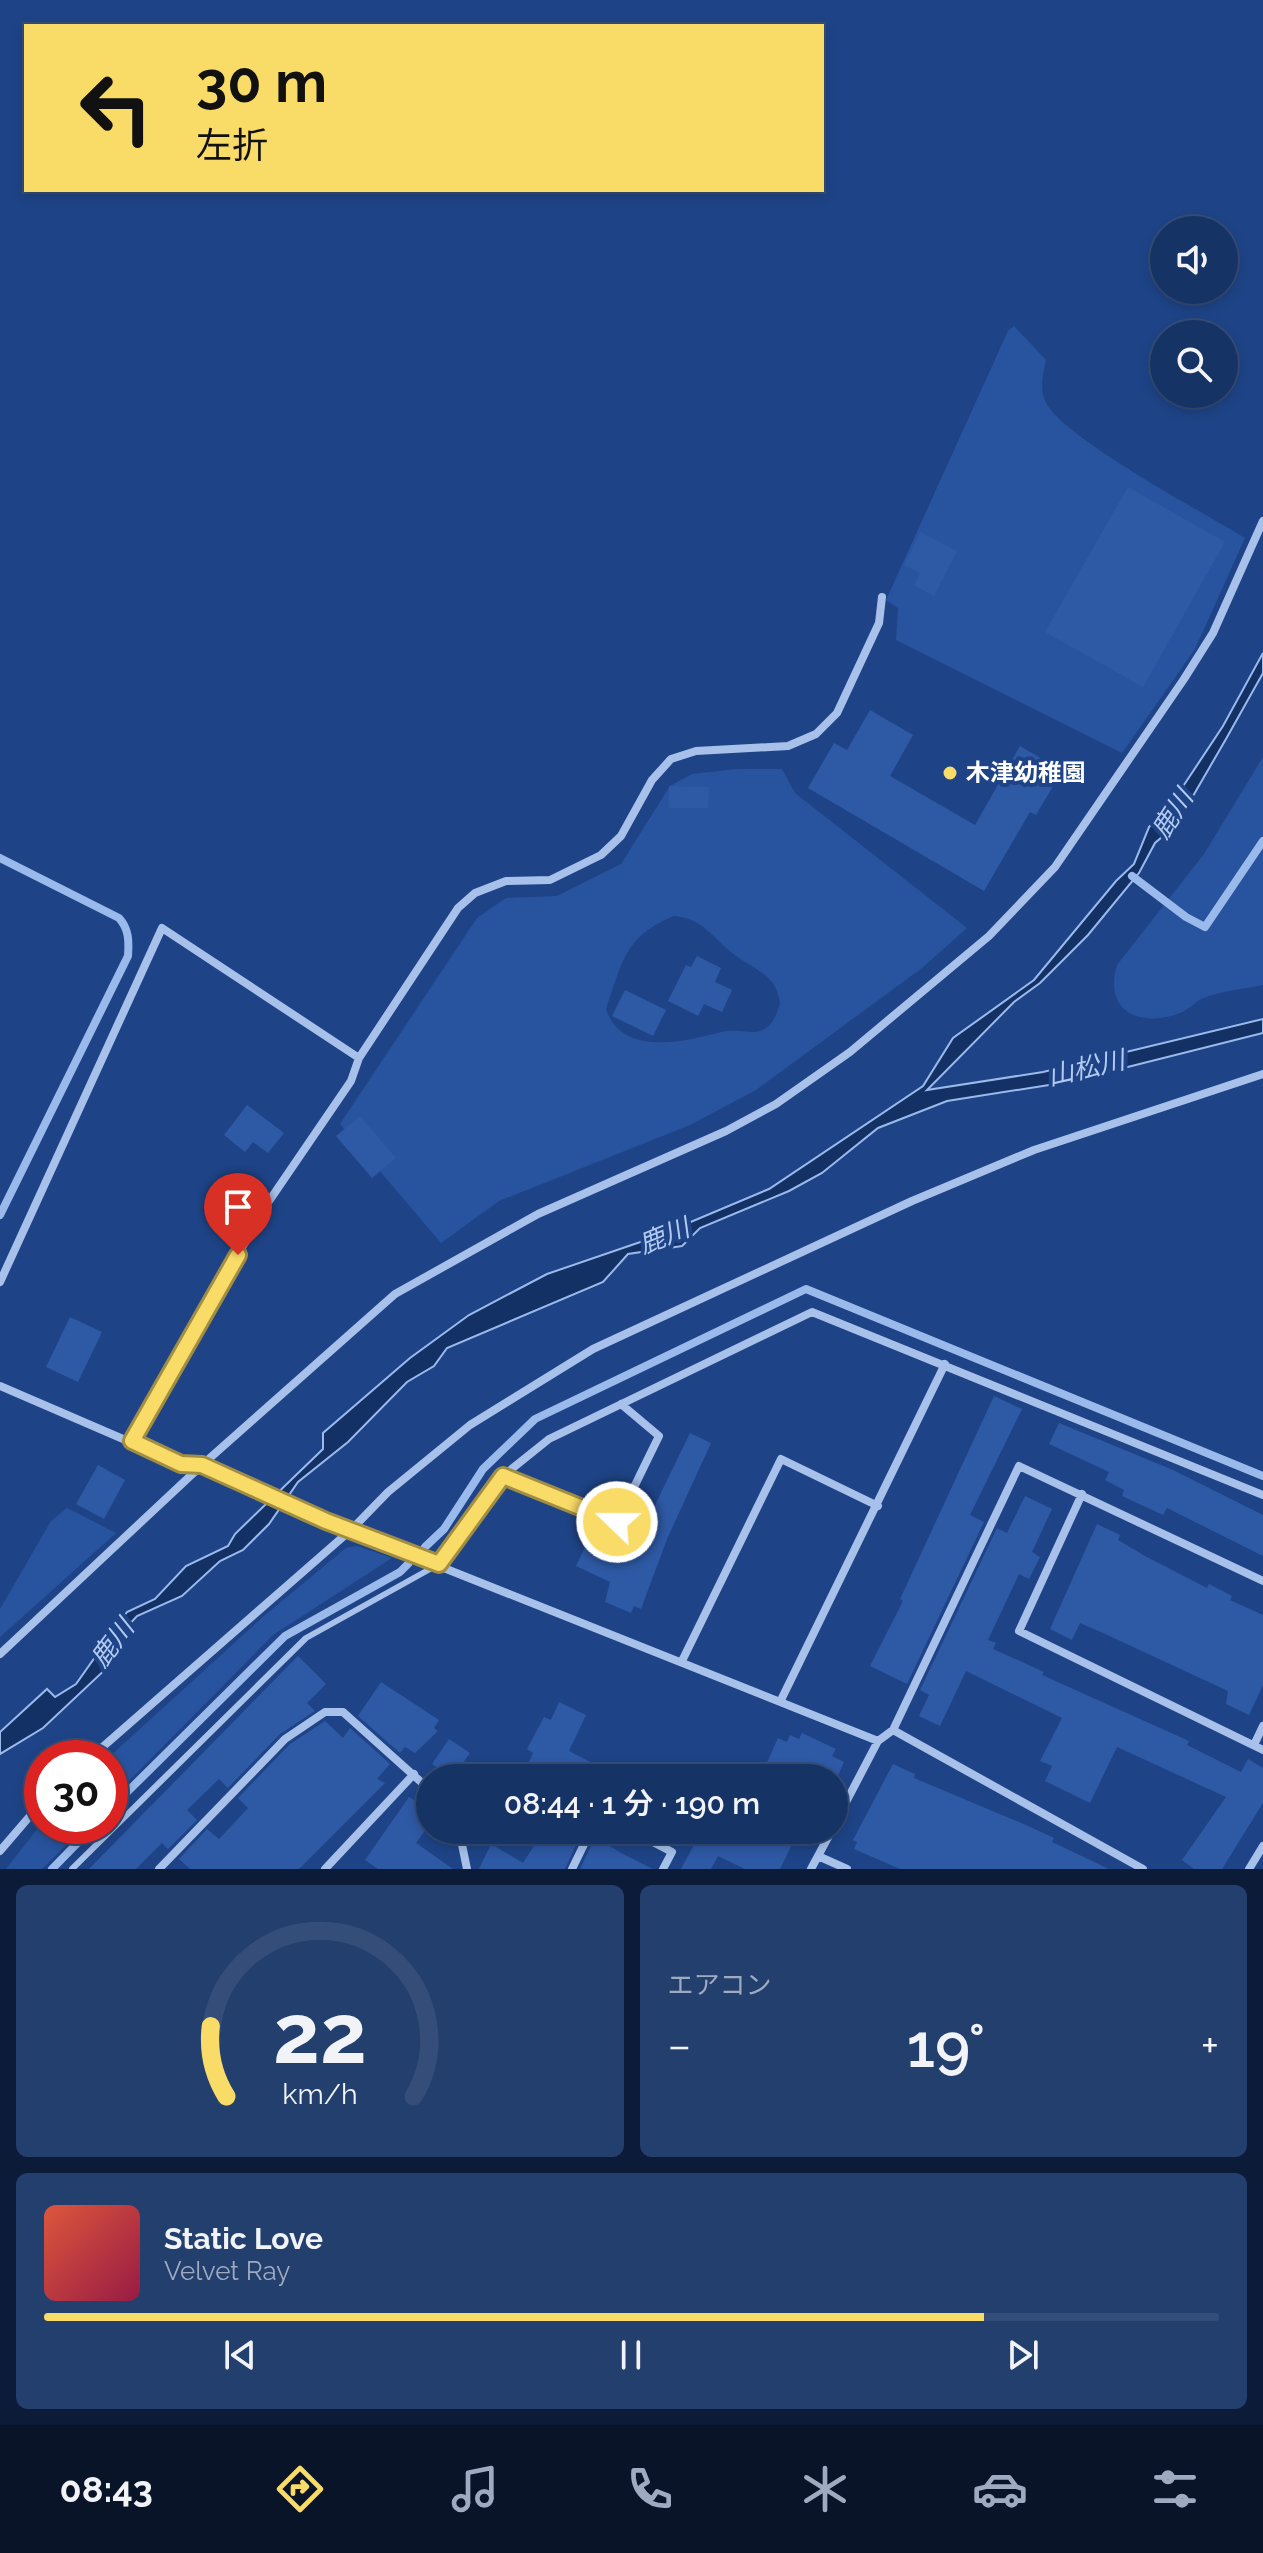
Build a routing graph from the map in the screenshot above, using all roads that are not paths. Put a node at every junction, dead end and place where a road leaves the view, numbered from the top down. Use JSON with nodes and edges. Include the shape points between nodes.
{"nodes":[{"id":1,"x":1263,"y":521,"type":"edge"},
{"id":2,"x":882,"y":597,"type":"dead end"},
{"id":3,"x":359,"y":1058,"type":"junction"},
{"id":4,"x":1263,"y":1074,"type":"edge"},
{"id":5,"x":0,"y":1282,"type":"edge"},
{"id":6,"x":945,"y":1364,"type":"junction"},
{"id":7,"x":0,"y":1386,"type":"edge"},
{"id":8,"x":621,"y":1404,"type":"junction"},
{"id":9,"x":132,"y":1441,"type":"junction"},
{"id":10,"x":202,"y":1465,"type":"junction"},
{"id":11,"x":503,"y":1476,"type":"junction"},
{"id":12,"x":1082,"y":1494,"type":"junction"},
{"id":13,"x":1263,"y":1495,"type":"edge"},
{"id":14,"x":878,"y":1506,"type":"junction"},
{"id":15,"x":352,"y":1529,"type":"junction"},
{"id":16,"x":439,"y":1564,"type":"junction"},
{"id":17,"x":1263,"y":1581,"type":"edge"},
{"id":18,"x":0,"y":1654,"type":"edge"},
{"id":19,"x":682,"y":1661,"type":"junction"},
{"id":20,"x":781,"y":1700,"type":"junction"},
{"id":21,"x":1263,"y":1726,"type":"edge"},
{"id":22,"x":893,"y":1730,"type":"junction"},
{"id":23,"x":111,"y":1740,"type":"edge"},
{"id":24,"x":878,"y":1741,"type":"junction"},
{"id":25,"x":1259,"y":1748,"type":"edge"},
{"id":26,"x":414,"y":1774,"type":"joint"},
{"id":27,"x":848,"y":1799,"type":"edge"},
{"id":28,"x":24,"y":1823,"type":"edge"},
{"id":29,"x":462,"y":1844,"type":"edge"},
{"id":30,"x":584,"y":1844,"type":"edge"},
{"id":31,"x":657,"y":1844,"type":"edge"},
{"id":32,"x":824,"y":1844,"type":"edge"},
{"id":33,"x":1263,"y":1846,"type":"edge"},
{"id":34,"x":0,"y":1851,"type":"edge"},
{"id":35,"x":818,"y":1856,"type":"junction"},
{"id":36,"x":72,"y":1869,"type":"edge"},
{"id":37,"x":159,"y":1869,"type":"edge"},
{"id":38,"x":325,"y":1869,"type":"edge"},
{"id":39,"x":467,"y":1869,"type":"edge"},
{"id":40,"x":572,"y":1869,"type":"edge"},
{"id":41,"x":663,"y":1869,"type":"edge"},
{"id":42,"x":811,"y":1869,"type":"edge"},
{"id":43,"x":847,"y":1869,"type":"edge"},
{"id":44,"x":1143,"y":1869,"type":"edge"},
{"id":45,"x":1249,"y":1869,"type":"edge"}],
"edges":[{"from":1,"to":10,"type":"street","via":[[1213,633],[1184,679],[1055,867],[989,936],[850,1052],[776,1104],[538,1214],[395,1294]]},
{"from":2,"to":3,"type":"street","via":[[879,623],[837,713],[816,734],[788,746],[696,751],[671,759],[652,780],[621,836],[601,855],[550,880],[506,881],[475,893],[458,908]]},
{"from":3,"to":5,"type":"street","via":[[162,928]]},
{"from":3,"to":9,"type":"street","via":[[351,1081],[265,1207]]},
{"from":4,"to":15,"type":"street","via":[[1034,1150],[593,1349],[470,1425]]},
{"from":6,"to":8,"type":"street","via":[[812,1312]]},
{"from":6,"to":13,"type":"street"},
{"from":6,"to":14,"type":"street"},
{"from":7,"to":9,"type":"street"},
{"from":8,"to":11,"type":"street","via":[[549,1439]]},
{"from":8,"to":11,"type":"street","via":[[659,1436],[617,1522]]},
{"from":9,"to":10,"type":"street","via":[[181,1464]]},
{"from":10,"to":15,"type":"street"},
{"from":10,"to":18,"type":"street"},
{"from":11,"to":16,"type":"street"},
{"from":12,"to":17,"type":"street"},
{"from":12,"to":22,"type":"street","via":[[1019,1466]]},
{"from":12,"to":25,"type":"street","via":[[1019,1631]]},
{"from":14,"to":19,"type":"street","via":[[781,1459]]},
{"from":14,"to":20,"type":"street"},
{"from":15,"to":16,"type":"street"},
{"from":15,"to":23,"type":"street"},
{"from":16,"to":19,"type":"street"},
{"from":16,"to":36,"type":"lane","via":[[306,1638]]},
{"from":19,"to":20,"type":"street"},
{"from":20,"to":24,"type":"street"},
{"from":21,"to":25,"type":"street"},
{"from":22,"to":24,"type":"street"},
{"from":22,"to":44,"type":"street"},
{"from":24,"to":27,"type":"street"},
{"from":26,"to":37,"type":"street","via":[[343,1712],[325,1712],[285,1739]]},
{"from":26,"to":38,"type":"street"},
{"from":28,"to":34,"type":"street"},
{"from":29,"to":39,"type":"street"},
{"from":30,"to":40,"type":"street"},
{"from":31,"to":41,"type":"street","via":[[672,1852]]},
{"from":32,"to":35,"type":"street"},
{"from":33,"to":45,"type":"street"},
{"from":35,"to":42,"type":"street"},
{"from":35,"to":43,"type":"street"}]}
